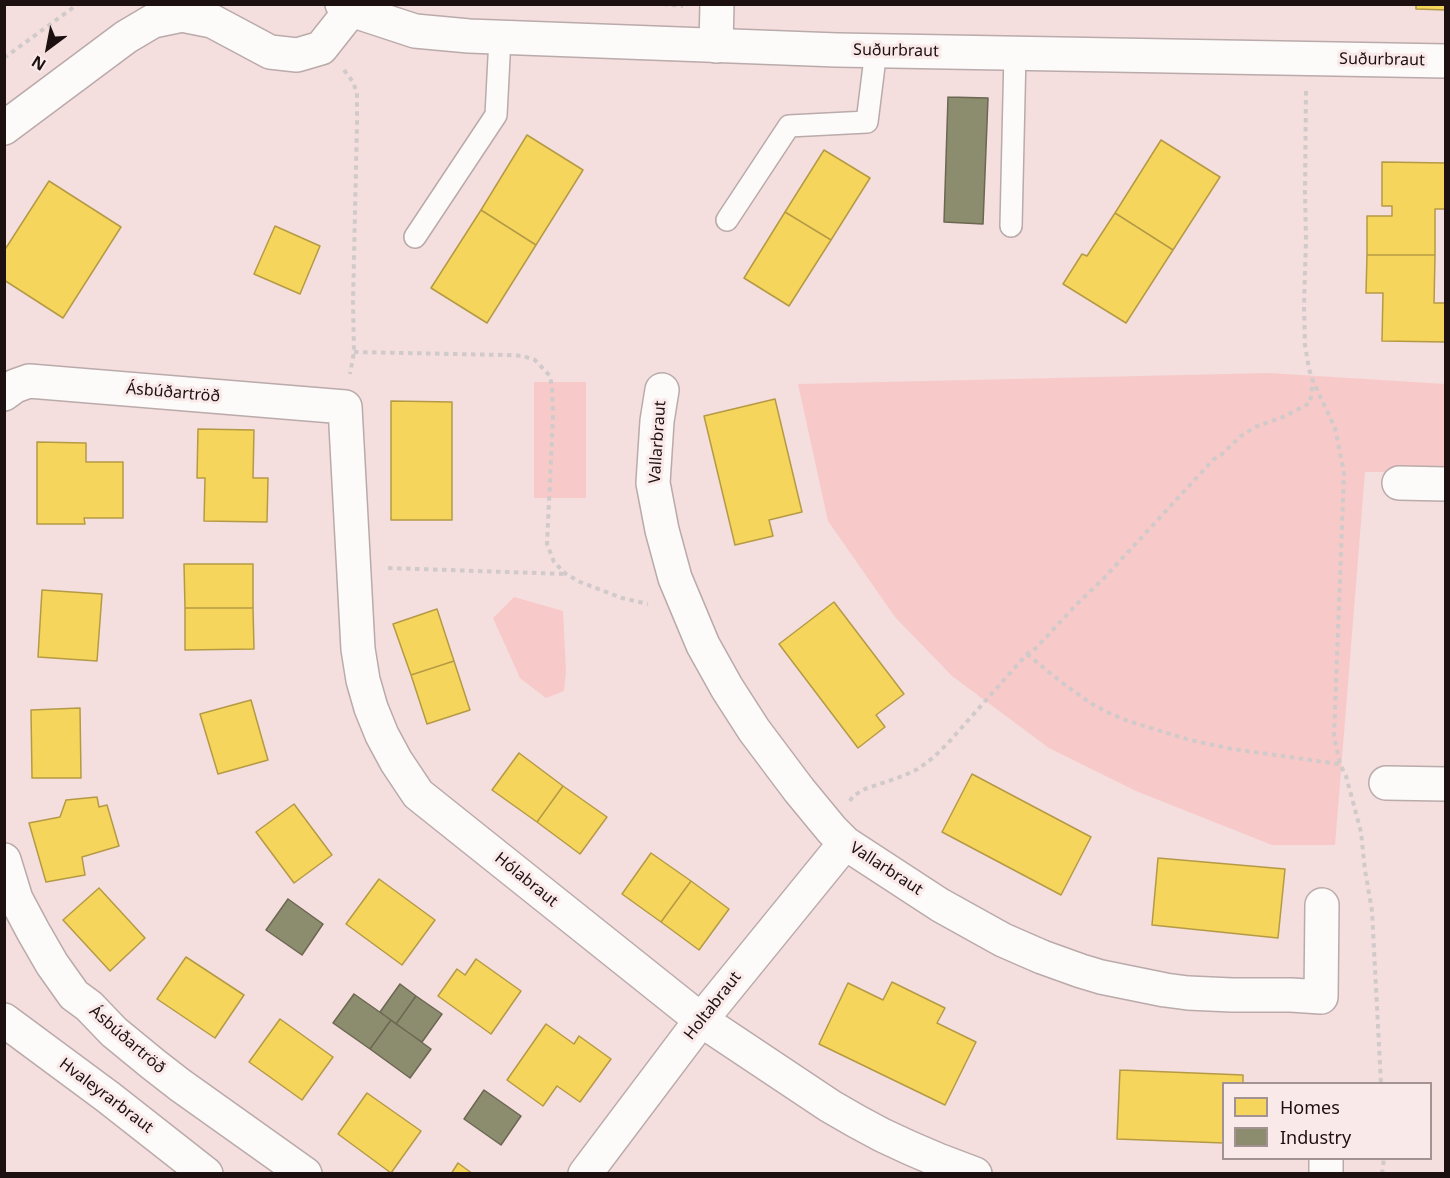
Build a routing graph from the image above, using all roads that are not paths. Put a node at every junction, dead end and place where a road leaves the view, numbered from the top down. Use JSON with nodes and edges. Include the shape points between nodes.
{"nodes":[{"id":1,"x":717,"y":4,"type":"edge"},
{"id":2,"x":346,"y":7,"type":"edge"},
{"id":3,"x":500,"y":38,"type":"junction"},
{"id":4,"x":716,"y":46,"type":"junction"},
{"id":5,"x":876,"y":50,"type":"junction"},
{"id":6,"x":1014,"y":53,"type":"junction"},
{"id":7,"x":1446,"y":61,"type":"edge"},
{"id":8,"x":4,"y":128,"type":"edge"},
{"id":9,"x":727,"y":220,"type":"dead end"},
{"id":10,"x":1011,"y":226,"type":"dead end"},
{"id":11,"x":415,"y":237,"type":"dead end"},
{"id":12,"x":662,"y":390,"type":"dead end"},
{"id":13,"x":4,"y":394,"type":"edge"},
{"id":14,"x":345,"y":407,"type":"joint"},
{"id":15,"x":1399,"y":483,"type":"dead end"},
{"id":16,"x":1446,"y":484,"type":"edge"},
{"id":17,"x":1386,"y":783,"type":"dead end"},
{"id":18,"x":1446,"y":784,"type":"edge"},
{"id":19,"x":838,"y":836,"type":"junction"},
{"id":20,"x":4,"y":860,"type":"edge"},
{"id":21,"x":1322,"y":905,"type":"dead end"},
{"id":22,"x":4,"y":1020,"type":"edge"},
{"id":23,"x":701,"y":1020,"type":"junction"},
{"id":24,"x":206,"y":1173,"type":"edge"},
{"id":25,"x":305,"y":1173,"type":"edge"},
{"id":26,"x":585,"y":1173,"type":"edge"},
{"id":27,"x":975,"y":1173,"type":"edge"}],
"edges":[{"from":1,"to":4,"type":"street"},
{"from":2,"to":3,"type":"street","name":"Suðurbraut","via":[[415,31]]},
{"from":2,"to":8,"type":"street","name":"Suðurbraut","via":[[321,48],[297,55],[270,52],[212,21],[182,15],[153,21]]},
{"from":3,"to":4,"type":"street","name":"Suðurbraut"},
{"from":3,"to":11,"type":"lane","via":[[496,115]]},
{"from":4,"to":5,"type":"street","name":"Suðurbraut"},
{"from":5,"to":6,"type":"street","name":"Suðurbraut"},
{"from":5,"to":9,"type":"lane","via":[[867,122],[789,126]]},
{"from":6,"to":7,"type":"street","name":"Suðurbraut"},
{"from":6,"to":10,"type":"lane"},
{"from":12,"to":19,"type":"street","name":"Vallarbraut","via":[[654,483],[675,578],[703,645],[727,688],[754,730]]},
{"from":13,"to":14,"type":"street","name":"Ásbúðartröð","via":[[29,381]]},
{"from":14,"to":23,"type":"street","name":"Hólabraut","via":[[358,649],[371,708],[396,761],[418,794]]},
{"from":15,"to":16,"type":"street"},
{"from":17,"to":18,"type":"street"},
{"from":19,"to":21,"type":"street","name":"Vallarbraut","via":[[940,904],[1003,940],[1081,971],[1165,990],[1321,997]]},
{"from":19,"to":23,"type":"street","name":"Holtabraut"},
{"from":20,"to":25,"type":"street","name":"Ásbúðartröð","via":[[16,899],[74,995],[180,1085]]},
{"from":22,"to":24,"type":"street","name":"Hvaleyrarbraut"},
{"from":23,"to":26,"type":"street","name":"Holtabraut"},
{"from":23,"to":27,"type":"street","name":"Hólabraut","via":[[856,1121],[910,1148]]}]}
